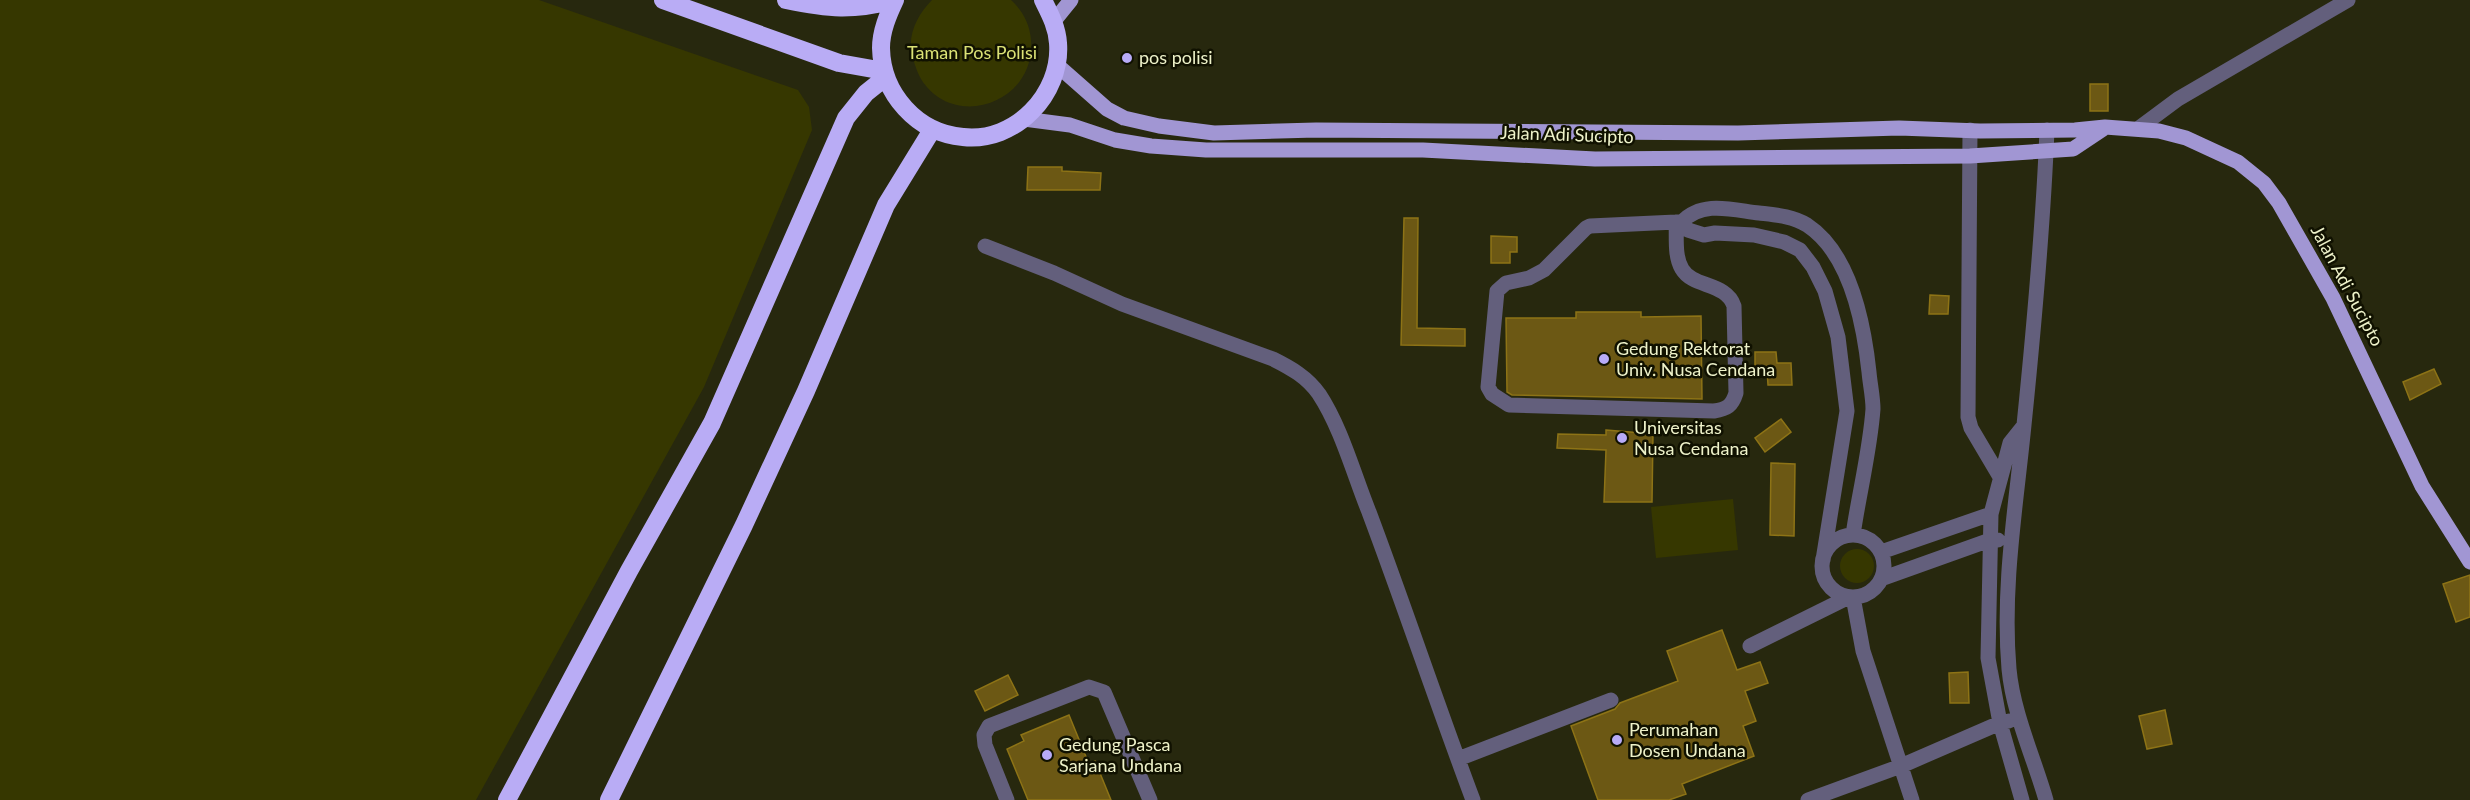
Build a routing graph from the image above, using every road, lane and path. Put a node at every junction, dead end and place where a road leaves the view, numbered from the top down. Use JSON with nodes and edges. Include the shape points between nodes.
{"nodes":[{"id":1,"x":663,"y":0,"type":"edge"},
{"id":2,"x":786,"y":0,"type":"edge"},
{"id":3,"x":895,"y":0,"type":"edge"},
{"id":4,"x":1043,"y":0,"type":"edge"},
{"id":5,"x":1071,"y":0,"type":"edge"},
{"id":6,"x":2348,"y":0,"type":"edge"},
{"id":7,"x":1054,"y":21,"type":"junction"},
{"id":8,"x":1057,"y":65,"type":"junction"},
{"id":9,"x":885,"y":74,"type":"junction"},
{"id":10,"x":1024,"y":119,"type":"junction"},
{"id":11,"x":2105,"y":127,"type":"junction"},
{"id":12,"x":2139,"y":128,"type":"junction"},
{"id":13,"x":932,"y":130,"type":"junction"},
{"id":14,"x":1970,"y":130,"type":"junction"},
{"id":15,"x":2047,"y":130,"type":"junction"},
{"id":16,"x":2046,"y":151,"type":"junction"},
{"id":17,"x":1970,"y":156,"type":"junction"},
{"id":18,"x":1679,"y":222,"type":"junction"},
{"id":19,"x":985,"y":246,"type":"dead end"},
{"id":20,"x":2024,"y":425,"type":"junction"},
{"id":21,"x":1840,"y":450,"type":"junction"},
{"id":22,"x":1866,"y":459,"type":"junction"},
{"id":23,"x":2000,"y":477,"type":"junction"},
{"id":24,"x":1991,"y":513,"type":"junction"},
{"id":25,"x":1853,"y":535,"type":"junction"},
{"id":26,"x":2010,"y":538,"type":"junction"},
{"id":27,"x":1990,"y":540,"type":"junction"},
{"id":28,"x":1881,"y":552,"type":"junction"},
{"id":29,"x":1823,"y":560,"type":"junction"},
{"id":30,"x":2470,"y":562,"type":"edge"},
{"id":31,"x":1881,"y":579,"type":"junction"},
{"id":32,"x":1851,"y":597,"type":"junction"},
{"id":33,"x":1749,"y":646,"type":"dead end"},
{"id":34,"x":1611,"y":700,"type":"dead end"},
{"id":35,"x":2020,"y":719,"type":"junction"},
{"id":36,"x":2000,"y":723,"type":"junction"},
{"id":37,"x":1458,"y":759,"type":"junction"},
{"id":38,"x":1901,"y":766,"type":"junction"},
{"id":39,"x":507,"y":800,"type":"edge"},
{"id":40,"x":609,"y":800,"type":"edge"},
{"id":41,"x":1007,"y":800,"type":"edge"},
{"id":42,"x":1150,"y":800,"type":"edge"},
{"id":43,"x":1473,"y":800,"type":"edge"},
{"id":44,"x":1808,"y":800,"type":"edge"},
{"id":45,"x":1912,"y":800,"type":"edge"},
{"id":46,"x":2022,"y":800,"type":"edge"},
{"id":47,"x":2046,"y":800,"type":"edge"}],
"edges":[{"from":1,"to":9,"type":"highway","via":[[839,63]]},
{"from":2,"to":3,"type":"highway","via":[[829,9]]},
{"from":3,"to":9,"type":"highway","via":[[881,46]]},
{"from":4,"to":7,"type":"highway"},
{"from":5,"to":7,"type":"main road"},
{"from":6,"to":12,"type":"street","via":[[2178,99]]},
{"from":7,"to":8,"type":"highway"},
{"from":8,"to":10,"type":"highway","via":[[1051,86]]},
{"from":8,"to":14,"type":"main road","name":"Jalan Adi Sucipto","via":[[1107,109],[1124,118],[1214,132]]},
{"from":9,"to":13,"type":"highway","via":[[896,99],[912,117]]},
{"from":9,"to":39,"type":"highway","via":[[846,118],[712,423],[628,571]]},
{"from":10,"to":13,"type":"highway","via":[[996,134],[964,138]]},
{"from":10,"to":17,"type":"main road","name":"Jalan Adi Sucipto","via":[[1070,125],[1115,140],[1206,150],[1423,150],[1595,159]]},
{"from":11,"to":12,"type":"main road","name":"Jalan Adi Sucipto"},
{"from":11,"to":15,"type":"main road","name":"Jalan Adi Sucipto"},
{"from":11,"to":16,"type":"main road","name":"Jalan Adi Sucipto","via":[[2073,149]]},
{"from":12,"to":30,"type":"main road","name":"Jalan Adi Sucipto","via":[[2186,138],[2238,162],[2264,183],[2333,298],[2422,486]]},
{"from":13,"to":40,"type":"highway","via":[[886,205],[787,432]]},
{"from":14,"to":15,"type":"main road","name":"Jalan Adi Sucipto"},
{"from":14,"to":17,"type":"street"},
{"from":15,"to":16,"type":"street"},
{"from":16,"to":17,"type":"main road","name":"Jalan Adi Sucipto"},
{"from":16,"to":20,"type":"street"},
{"from":17,"to":23,"type":"street","via":[[1968,417]]},
{"from":18,"to":18,"type":"street","via":[[1586,228],[1544,270],[1501,286],[1494,307],[1488,387],[1492,394],[1509,405],[1713,411],[1732,404],[1736,393],[1732,300],[1682,270],[1678,261]]},
{"from":18,"to":21,"type":"street","via":[[1704,235],[1773,238],[1800,250],[1813,267],[1825,291],[1841,357],[1847,411]]},
{"from":18,"to":22,"type":"street","via":[[1697,210],[1712,208],[1791,217],[1826,242],[1854,294],[1864,330],[1873,406]]},
{"from":19,"to":37,"type":"street","via":[[1122,304],[1272,358],[1308,380],[1320,395],[1340,437]]},
{"from":20,"to":23,"type":"street","via":[[2010,443]]},
{"from":20,"to":26,"type":"street"},
{"from":21,"to":22,"type":"street"},
{"from":21,"to":29,"type":"street"},
{"from":22,"to":25,"type":"street"},
{"from":23,"to":24,"type":"street"},
{"from":24,"to":27,"type":"street"},
{"from":24,"to":28,"type":"street"},
{"from":25,"to":28,"type":"street","via":[[1874,543]]},
{"from":25,"to":29,"type":"street","via":[[1840,538],[1829,547]]},
{"from":26,"to":27,"type":"street"},
{"from":26,"to":35,"type":"street","via":[[2009,671]]},
{"from":27,"to":31,"type":"street"},
{"from":27,"to":36,"type":"street","via":[[1988,658]]},
{"from":28,"to":31,"type":"street"},
{"from":29,"to":32,"type":"street","via":[[1828,584],[1837,593]]},
{"from":31,"to":32,"type":"street","via":[[1875,589]]},
{"from":32,"to":33,"type":"street"},
{"from":32,"to":38,"type":"street","via":[[1863,651]]},
{"from":34,"to":37,"type":"street"},
{"from":35,"to":36,"type":"street"},
{"from":35,"to":47,"type":"street"},
{"from":36,"to":38,"type":"street"},
{"from":36,"to":46,"type":"street"},
{"from":37,"to":43,"type":"street"},
{"from":38,"to":44,"type":"street"},
{"from":38,"to":45,"type":"street"},
{"from":41,"to":42,"type":"street","via":[[985,745],[984,735],[989,726],[1089,687],[1104,692]]}]}
